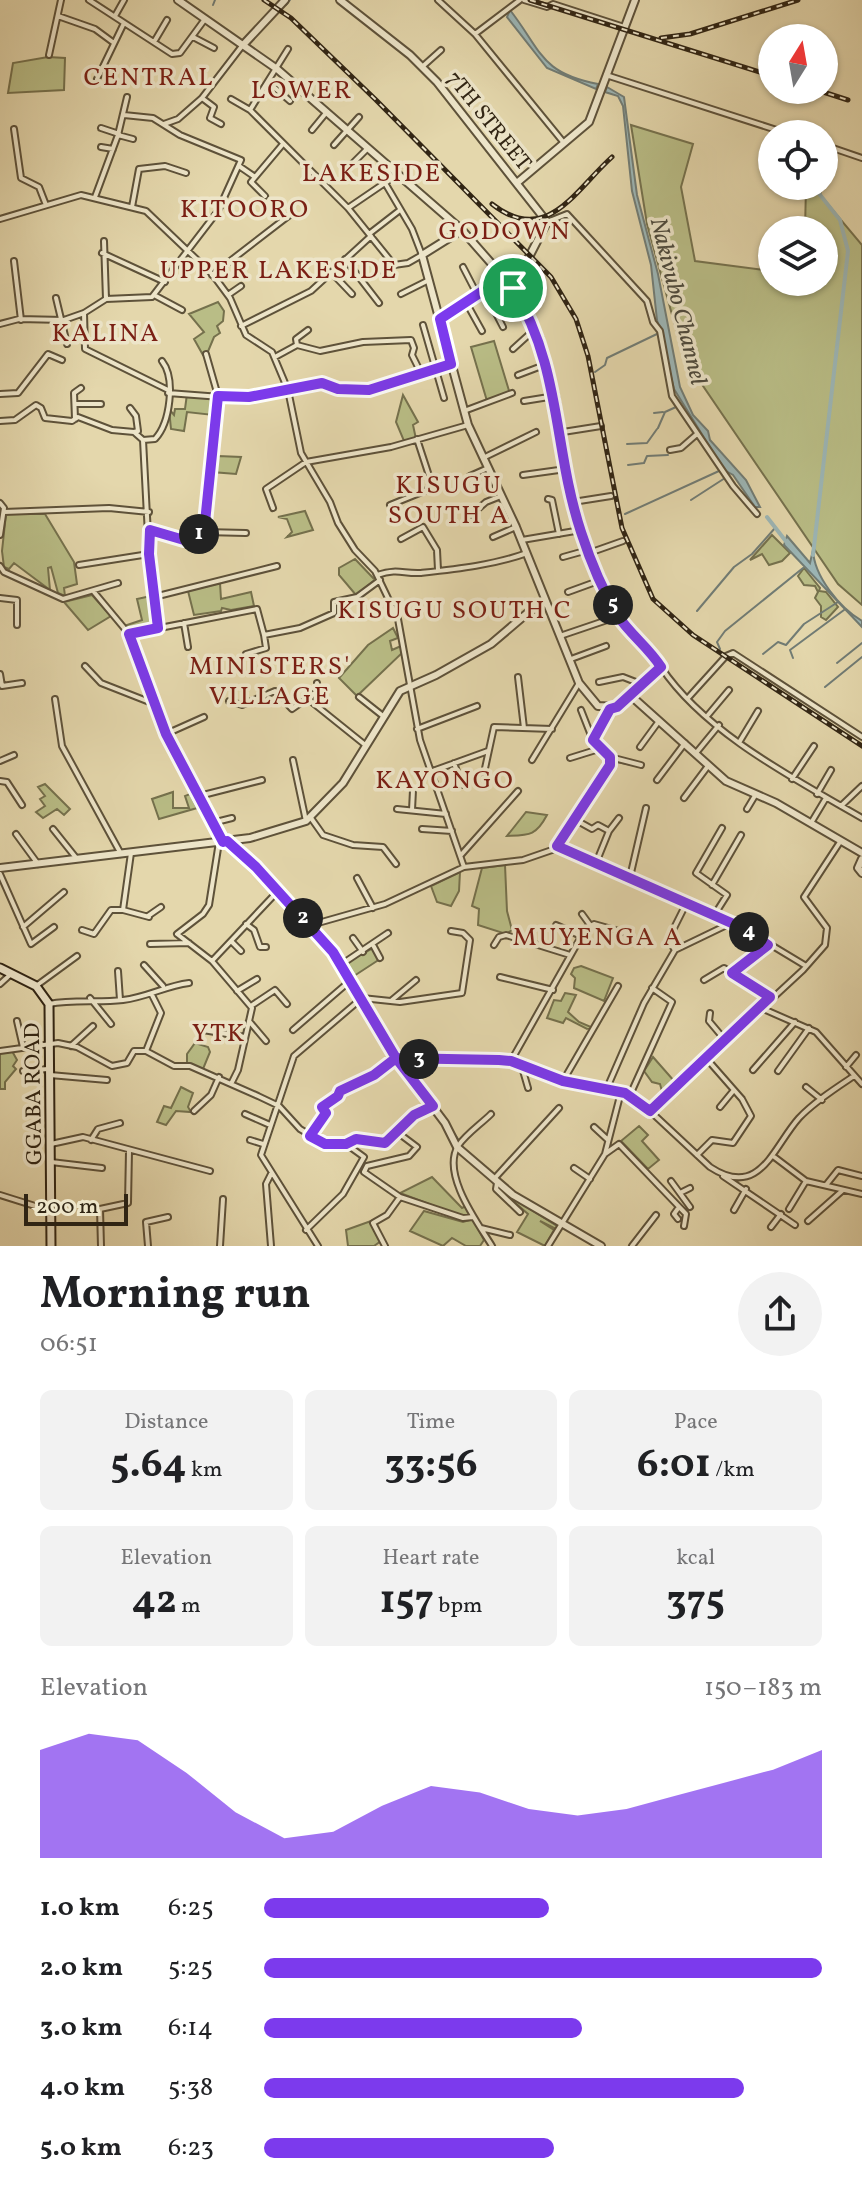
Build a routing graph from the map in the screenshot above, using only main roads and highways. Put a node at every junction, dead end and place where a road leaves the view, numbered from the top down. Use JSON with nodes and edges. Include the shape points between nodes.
{"nodes":[{"id":1,"x":0,"y":968,"type":"edge"},
{"id":2,"x":51,"y":1246,"type":"edge"}],
"edges":[{"from":1,"to":2,"type":"main road","name":"GGABA ROAD","via":[[36,986],[49,1004]]}]}
